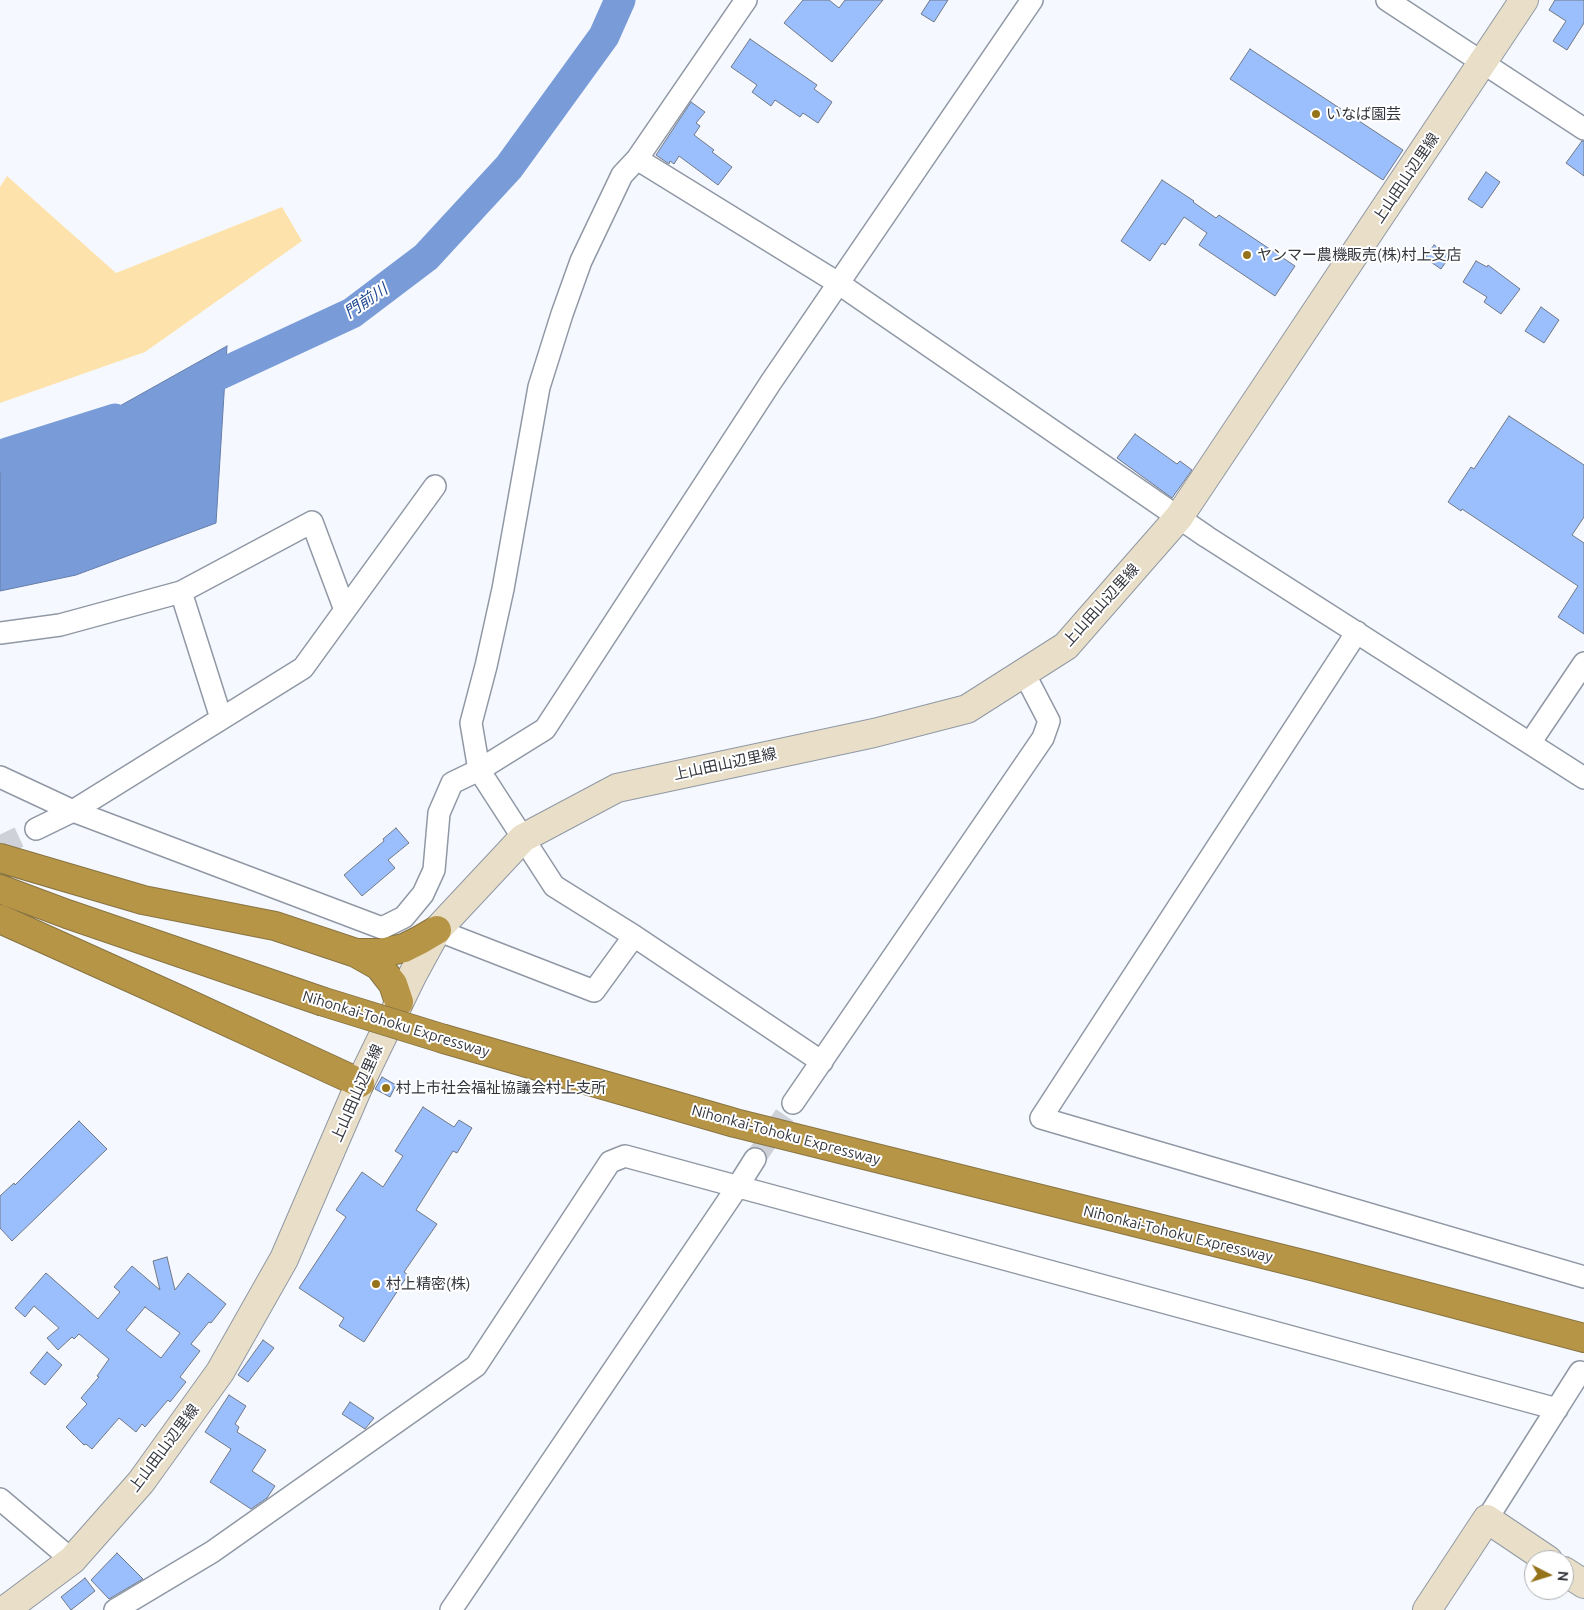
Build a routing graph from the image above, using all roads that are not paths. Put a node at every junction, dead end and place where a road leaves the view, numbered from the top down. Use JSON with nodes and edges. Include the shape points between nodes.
{"nodes":[{"id":1,"x":746,"y":0,"type":"edge"},
{"id":2,"x":1387,"y":0,"type":"edge"},
{"id":3,"x":1524,"y":0,"type":"edge"},
{"id":4,"x":1024,"y":3,"type":"edge"},
{"id":5,"x":1483,"y":62,"type":"junction"},
{"id":6,"x":1584,"y":129,"type":"edge"},
{"id":7,"x":637,"y":159,"type":"junction"},
{"id":8,"x":838,"y":283,"type":"junction"},
{"id":9,"x":435,"y":486,"type":"dead end"},
{"id":10,"x":1179,"y":517,"type":"junction"},
{"id":11,"x":181,"y":592,"type":"junction"},
{"id":12,"x":344,"y":610,"type":"junction"},
{"id":13,"x":1357,"y":632,"type":"junction"},
{"id":14,"x":0,"y":633,"type":"edge"},
{"id":15,"x":1584,"y":662,"type":"edge"},
{"id":16,"x":1024,"y":672,"type":"junction"},
{"id":17,"x":221,"y":718,"type":"junction"},
{"id":18,"x":1530,"y":743,"type":"junction"},
{"id":19,"x":479,"y":770,"type":"junction"},
{"id":20,"x":0,"y":777,"type":"edge"},
{"id":21,"x":1584,"y":778,"type":"edge"},
{"id":22,"x":73,"y":811,"type":"junction"},
{"id":23,"x":36,"y":829,"type":"tunnel mouth"},
{"id":24,"x":523,"y":838,"type":"junction"},
{"id":25,"x":0,"y":858,"type":"edge"},
{"id":26,"x":0,"y":889,"type":"edge"},
{"id":27,"x":0,"y":919,"type":"edge"},
{"id":28,"x":437,"y":930,"type":"junction"},
{"id":29,"x":634,"y":936,"type":"junction"},
{"id":30,"x":356,"y":953,"type":"junction"},
{"id":31,"x":399,"y":1002,"type":"junction"},
{"id":32,"x":822,"y":1062,"type":"junction"},
{"id":33,"x":360,"y":1083,"type":"junction"},
{"id":34,"x":793,"y":1103,"type":"tunnel mouth"},
{"id":35,"x":755,"y":1159,"type":"tunnel mouth"},
{"id":36,"x":738,"y":1186,"type":"junction"},
{"id":37,"x":1584,"y":1278,"type":"edge"},
{"id":38,"x":1584,"y":1338,"type":"edge"},
{"id":39,"x":1580,"y":1372,"type":"dead end"},
{"id":40,"x":1557,"y":1410,"type":"junction"},
{"id":41,"x":0,"y":1499,"type":"edge"},
{"id":42,"x":1487,"y":1519,"type":"junction"},
{"id":43,"x":1533,"y":1550,"type":"edge"},
{"id":44,"x":72,"y":1560,"type":"junction"},
{"id":45,"x":5,"y":1610,"type":"edge"},
{"id":46,"x":115,"y":1610,"type":"edge"},
{"id":47,"x":451,"y":1610,"type":"edge"},
{"id":48,"x":1427,"y":1610,"type":"edge"}],
"edges":[{"from":1,"to":7,"type":"street"},
{"from":2,"to":5,"type":"street"},
{"from":3,"to":5,"type":"main road","name":"上山田山辺里線"},
{"from":4,"to":8,"type":"street"},
{"from":5,"to":6,"type":"street"},
{"from":5,"to":10,"type":"main road","name":"上山田山辺里線"},
{"from":7,"to":8,"type":"street"},
{"from":7,"to":19,"type":"street","via":[[622,175],[581,261],[539,388],[503,589],[471,724]]},
{"from":8,"to":10,"type":"street"},
{"from":8,"to":19,"type":"street","via":[[545,730]]},
{"from":9,"to":12,"type":"street"},
{"from":10,"to":13,"type":"street"},
{"from":10,"to":16,"type":"main road","name":"上山田山辺里線","via":[[1066,646]]},
{"from":11,"to":12,"type":"street","via":[[312,522]]},
{"from":11,"to":14,"type":"street","via":[[60,625]]},
{"from":11,"to":17,"type":"street"},
{"from":12,"to":17,"type":"street","via":[[302,668]]},
{"from":13,"to":18,"type":"street"},
{"from":13,"to":37,"type":"street","via":[[1041,1118]]},
{"from":15,"to":18,"type":"street"},
{"from":16,"to":24,"type":"main road","name":"上山田山辺里線","via":[[967,709],[617,788]]},
{"from":16,"to":32,"type":"street","via":[[1048,721],[1043,738]]},
{"from":17,"to":22,"type":"street"},
{"from":18,"to":21,"type":"street"},
{"from":19,"to":22,"type":"street","via":[[452,783],[440,813],[434,870],[423,894],[404,917],[382,928]]},
{"from":19,"to":24,"type":"street"},
{"from":20,"to":22,"type":"street"},
{"from":22,"to":23,"type":"street"},
{"from":24,"to":28,"type":"main road","name":"上山田山辺里線"},
{"from":24,"to":29,"type":"street","via":[[554,886]]},
{"from":25,"to":30,"type":"highway","via":[[143,900],[275,926]]},
{"from":26,"to":38,"type":"highway","name":"Nihonkai-Tohoku Expressway","bridge":true,"via":[[321,1001],[735,1124]]},
{"from":27,"to":33,"type":"highway"},
{"from":28,"to":29,"type":"street","via":[[594,991]]},
{"from":28,"to":30,"type":"highway","via":[[404,948],[381,953]]},
{"from":28,"to":31,"type":"main road","name":"上山田山辺里線"},
{"from":29,"to":32,"type":"street"},
{"from":30,"to":31,"type":"highway","via":[[379,966],[393,984]]},
{"from":31,"to":33,"type":"main road","name":"上山田山辺里線"},
{"from":32,"to":34,"type":"street"},
{"from":33,"to":44,"type":"main road","name":"上山田山辺里線","via":[[284,1259],[220,1372],[141,1482]]},
{"from":35,"to":36,"type":"street"},
{"from":36,"to":40,"type":"street"},
{"from":36,"to":46,"type":"street","via":[[625,1156],[610,1162],[476,1366],[212,1552]]},
{"from":36,"to":47,"type":"street"},
{"from":39,"to":40,"type":"street"},
{"from":40,"to":42,"type":"street"},
{"from":41,"to":44,"type":"street"},
{"from":42,"to":43,"type":"main road"},
{"from":42,"to":48,"type":"main road"},
{"from":44,"to":45,"type":"main road","name":"上山田山辺里線"}]}
